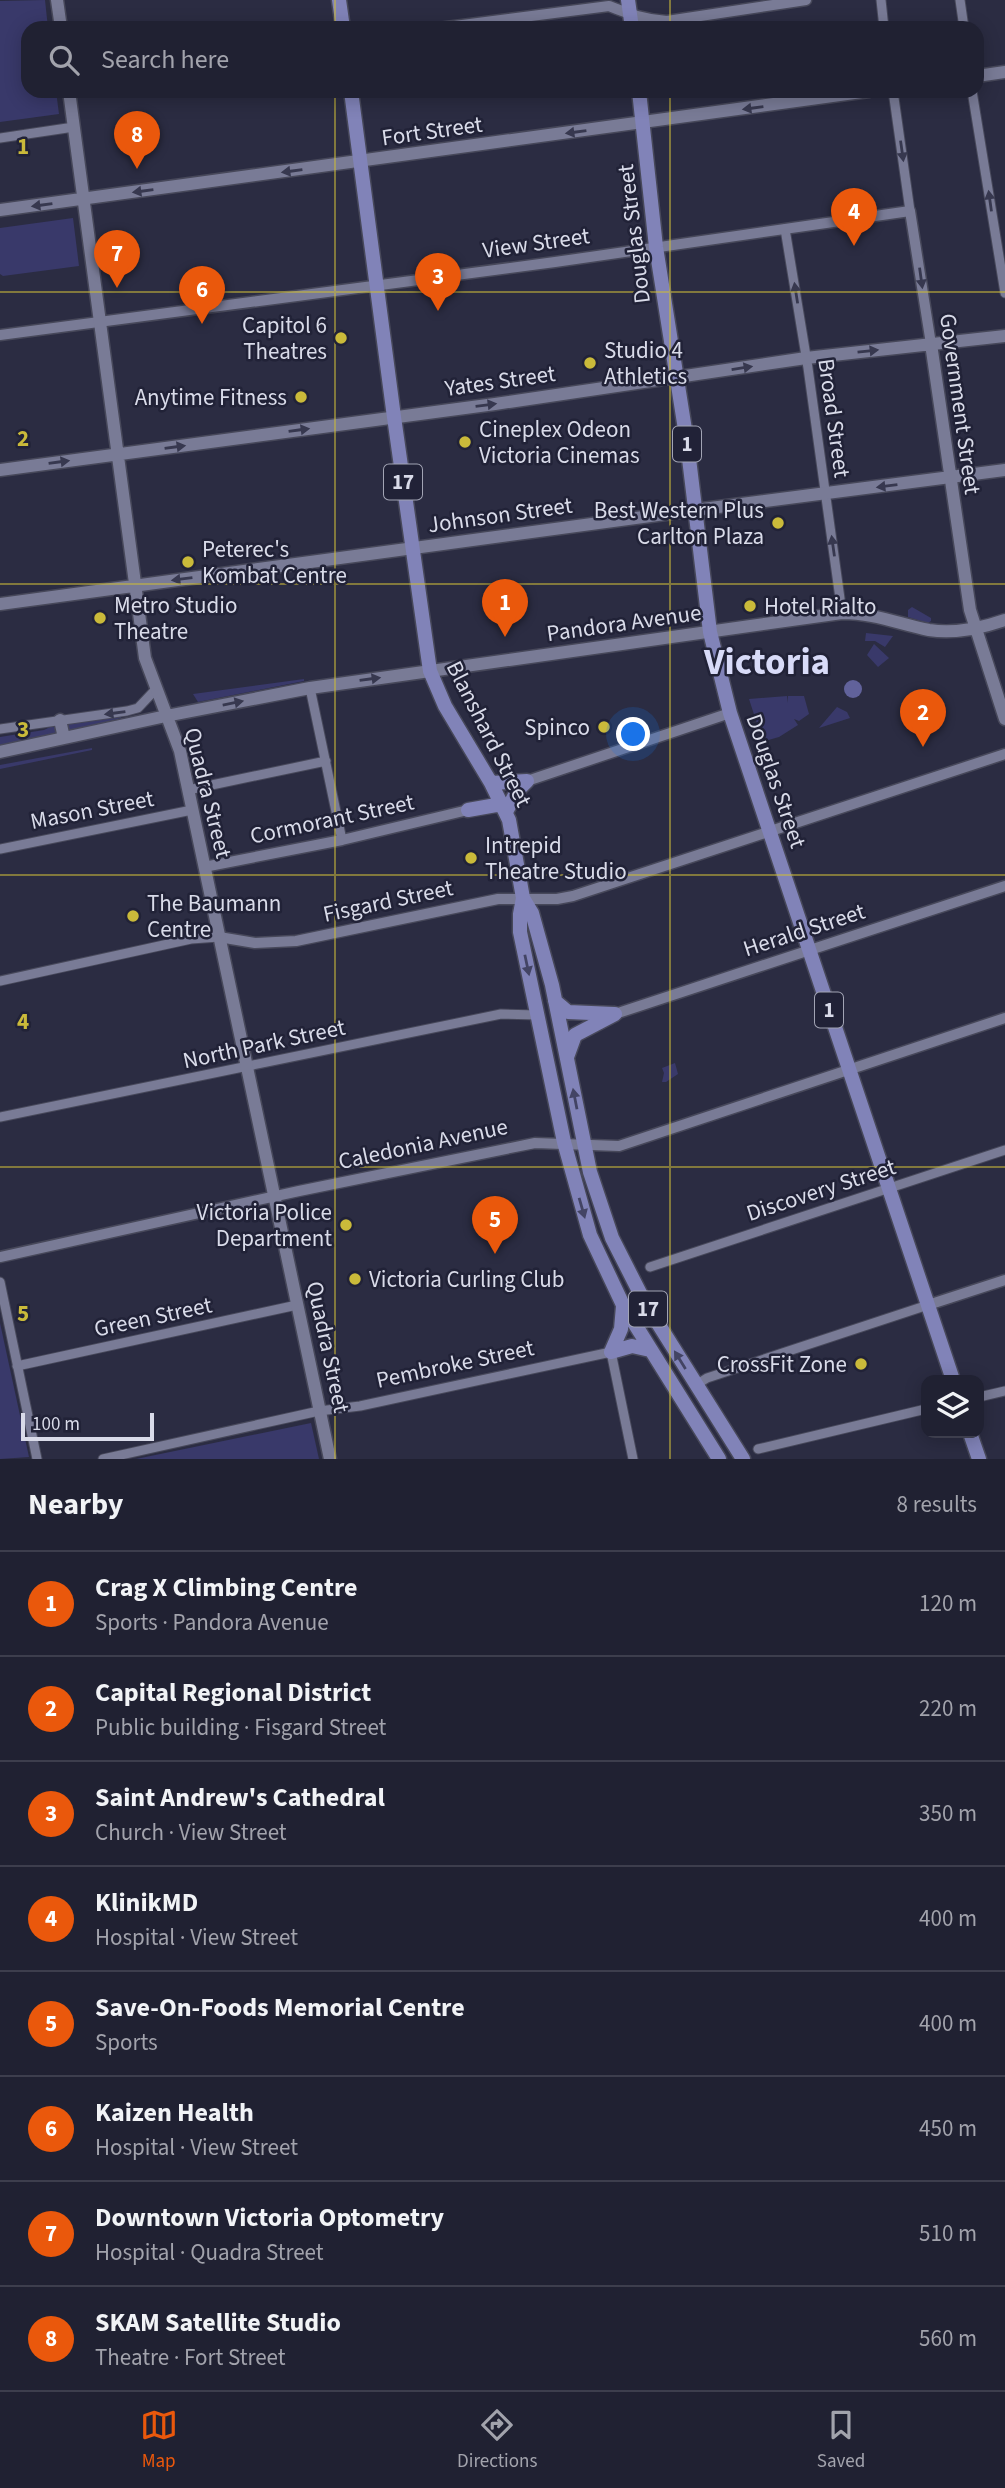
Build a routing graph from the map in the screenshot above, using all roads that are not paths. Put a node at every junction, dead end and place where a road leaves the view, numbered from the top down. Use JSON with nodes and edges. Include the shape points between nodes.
{"nodes":[{"id":1,"x":57,"y":0,"type":"edge"},
{"id":2,"x":339,"y":0,"type":"edge"},
{"id":3,"x":801,"y":0,"type":"edge"},
{"id":4,"x":881,"y":0,"type":"edge"},
{"id":5,"x":960,"y":0,"type":"edge"},
{"id":6,"x":630,"y":14,"type":"edge"},
{"id":7,"x":60,"y":21,"type":"edge"},
{"id":8,"x":342,"y":21,"type":"edge"},
{"id":9,"x":493,"y":21,"type":"edge"},
{"id":10,"x":883,"y":21,"type":"edge"},
{"id":11,"x":963,"y":21,"type":"edge"},
{"id":12,"x":1005,"y":72,"type":"edge"},
{"id":13,"x":984,"y":75,"type":"edge"},
{"id":14,"x":70,"y":98,"type":"edge"},
{"id":15,"x":352,"y":98,"type":"edge"},
{"id":16,"x":640,"y":98,"type":"edge"},
{"id":17,"x":820,"y":98,"type":"edge"},
{"id":18,"x":894,"y":98,"type":"edge"},
{"id":19,"x":973,"y":98,"type":"edge"},
{"id":20,"x":643,"y":123,"type":"junction"},
{"id":21,"x":74,"y":127,"type":"junction"},
{"id":22,"x":0,"y":138,"type":"edge"},
{"id":23,"x":360,"y":162,"type":"junction"},
{"id":24,"x":83,"y":199,"type":"junction"},
{"id":25,"x":0,"y":211,"type":"edge"},
{"id":26,"x":910,"y":211,"type":"junction"},
{"id":27,"x":785,"y":229,"type":"junction"},
{"id":28,"x":656,"y":247,"type":"junction"},
{"id":29,"x":376,"y":286,"type":"junction"},
{"id":30,"x":1005,"y":293,"type":"edge"},
{"id":31,"x":100,"y":321,"type":"junction"},
{"id":32,"x":0,"y":335,"type":"edge"},
{"id":33,"x":1005,"y":336,"type":"edge"},
{"id":34,"x":952,"y":342,"type":"junction"},
{"id":35,"x":930,"y":344,"type":"junction"},
{"id":36,"x":806,"y":358,"type":"junction"},
{"id":37,"x":934,"y":368,"type":"junction"},
{"id":38,"x":677,"y":378,"type":"junction"},
{"id":39,"x":394,"y":417,"type":"junction"},
{"id":40,"x":118,"y":454,"type":"junction"},
{"id":41,"x":0,"y":470,"type":"edge"},
{"id":42,"x":1005,"y":471,"type":"edge"},
{"id":43,"x":949,"y":478,"type":"junction"},
{"id":44,"x":825,"y":493,"type":"junction"},
{"id":45,"x":695,"y":510,"type":"junction"},
{"id":46,"x":412,"y":548,"type":"junction"},
{"id":47,"x":135,"y":585,"type":"junction"},
{"id":48,"x":0,"y":604,"type":"edge"},
{"id":49,"x":842,"y":614,"type":"junction"},
{"id":50,"x":1005,"y":620,"type":"edge"},
{"id":51,"x":974,"y":627,"type":"junction"},
{"id":52,"x":710,"y":632,"type":"junction"},
{"id":53,"x":430,"y":671,"type":"junction"},
{"id":54,"x":310,"y":688,"type":"junction"},
{"id":55,"x":155,"y":690,"type":"junction"},
{"id":56,"x":730,"y":713,"type":"junction"},
{"id":57,"x":166,"y":716,"type":"junction"},
{"id":58,"x":1005,"y":719,"type":"edge"},
{"id":59,"x":60,"y":720,"type":"junction"},
{"id":60,"x":0,"y":729,"type":"edge"},
{"id":61,"x":64,"y":738,"type":"junction"},
{"id":62,"x":0,"y":752,"type":"edge"},
{"id":63,"x":1005,"y":754,"type":"edge"},
{"id":64,"x":326,"y":761,"type":"junction"},
{"id":65,"x":527,"y":781,"type":"junction"},
{"id":66,"x":188,"y":790,"type":"junction"},
{"id":67,"x":498,"y":797,"type":"junction"},
{"id":68,"x":192,"y":810,"type":"junction"},
{"id":69,"x":468,"y":810,"type":"joint"},
{"id":70,"x":769,"y":831,"type":"junction"},
{"id":71,"x":342,"y":840,"type":"junction"},
{"id":72,"x":0,"y":849,"type":"edge"},
{"id":73,"x":204,"y":867,"type":"junction"},
{"id":74,"x":1005,"y":886,"type":"edge"},
{"id":75,"x":523,"y":898,"type":"junction"},
{"id":76,"x":219,"y":937,"type":"junction"},
{"id":77,"x":809,"y":950,"type":"junction"},
{"id":78,"x":0,"y":981,"type":"edge"},
{"id":79,"x":555,"y":1001,"type":"junction"},
{"id":80,"x":615,"y":1014,"type":"junction"},
{"id":81,"x":537,"y":1015,"type":"junction"},
{"id":82,"x":1005,"y":1018,"type":"edge"},
{"id":83,"x":566,"y":1057,"type":"junction"},
{"id":84,"x":247,"y":1067,"type":"junction"},
{"id":85,"x":849,"y":1070,"type":"junction"},
{"id":86,"x":0,"y":1118,"type":"edge"},
{"id":87,"x":564,"y":1142,"type":"junction"},
{"id":88,"x":584,"y":1144,"type":"junction"},
{"id":89,"x":1005,"y":1150,"type":"edge"},
{"id":90,"x":887,"y":1188,"type":"junction"},
{"id":91,"x":274,"y":1196,"type":"junction"},
{"id":92,"x":0,"y":1257,"type":"edge"},
{"id":93,"x":650,"y":1267,"type":"dead end"},
{"id":94,"x":1005,"y":1280,"type":"edge"},
{"id":95,"x":0,"y":1282,"type":"edge"},
{"id":96,"x":297,"y":1305,"type":"junction"},
{"id":97,"x":623,"y":1305,"type":"junction"},
{"id":98,"x":928,"y":1305,"type":"junction"},
{"id":99,"x":650,"y":1350,"type":"junction"},
{"id":100,"x":611,"y":1352,"type":"junction"},
{"id":101,"x":18,"y":1366,"type":"junction"},
{"id":102,"x":951,"y":1375,"type":"edge"},
{"id":103,"x":696,"y":1385,"type":"junction"},
{"id":104,"x":1005,"y":1391,"type":"edge"},
{"id":105,"x":984,"y":1396,"type":"edge"},
{"id":106,"x":921,"y":1410,"type":"edge"},
{"id":107,"x":319,"y":1411,"type":"junction"},
{"id":108,"x":689,"y":1411,"type":"junction"},
{"id":109,"x":972,"y":1438,"type":"edge"},
{"id":110,"x":758,"y":1448,"type":"dead end"},
{"id":111,"x":37,"y":1459,"type":"edge"},
{"id":112,"x":103,"y":1459,"type":"edge"},
{"id":113,"x":330,"y":1459,"type":"edge"},
{"id":114,"x":633,"y":1459,"type":"edge"},
{"id":115,"x":719,"y":1459,"type":"edge"},
{"id":116,"x":743,"y":1459,"type":"edge"},
{"id":117,"x":979,"y":1459,"type":"edge"}],
"edges":[{"from":1,"to":7,"type":"main road"},
{"from":2,"to":8,"type":"main road"},
{"from":3,"to":6,"type":"street","via":[[667,21]]},
{"from":4,"to":10,"type":"street"},
{"from":5,"to":11,"type":"street"},
{"from":6,"to":9,"type":"street","via":[[610,6]]},
{"from":12,"to":13,"type":"main road"},
{"from":14,"to":21,"type":"main road","name":"Quadra Street"},
{"from":15,"to":23,"type":"main road","name":"Blanshard Street","number":"17"},
{"from":16,"to":20,"type":"main road","name":"Douglas Street","number":"1"},
{"from":17,"to":20,"type":"main road","name":"Fort Street","one_way":true},
{"from":18,"to":26,"type":"street","name":"Government Street","one_way":true},
{"from":30,"to":19,"type":"street","one_way":true},
{"from":20,"to":23,"type":"main road","name":"Fort Street","one_way":true},
{"from":20,"to":28,"type":"main road","name":"Douglas Street","number":"1"},
{"from":21,"to":22,"type":"street"},
{"from":21,"to":24,"type":"main road","name":"Quadra Street"},
{"from":23,"to":24,"type":"main road","name":"Fort Street","one_way":true},
{"from":23,"to":29,"type":"main road","name":"Blanshard Street","number":"17"},
{"from":24,"to":25,"type":"main road","name":"Fort Street","one_way":true},
{"from":24,"to":31,"type":"main road","name":"Quadra Street"},
{"from":26,"to":27,"type":"street","name":"View Street"},
{"from":26,"to":35,"type":"street","name":"Government Street","one_way":true},
{"from":27,"to":28,"type":"street","name":"View Street"},
{"from":36,"to":27,"type":"street","name":"Broad Street","one_way":true},
{"from":28,"to":29,"type":"street","name":"View Street"},
{"from":28,"to":38,"type":"main road","name":"Douglas Street","number":"1"},
{"from":29,"to":31,"type":"street","name":"View Street"},
{"from":29,"to":39,"type":"main road","name":"Blanshard Street","number":"17"},
{"from":31,"to":32,"type":"street","name":"View Street"},
{"from":31,"to":40,"type":"main road","name":"Quadra Street"},
{"from":33,"to":34,"type":"main road","name":"Yates Street"},
{"from":34,"to":35,"type":"main road","name":"Yates Street"},
{"from":34,"to":37,"type":"main road","via":[[943,348]]},
{"from":36,"to":35,"type":"main road","name":"Yates Street","one_way":true},
{"from":35,"to":37,"type":"main road","name":"Government Street"},
{"from":38,"to":36,"type":"main road","name":"Yates Street","one_way":true},
{"from":36,"to":44,"type":"street","name":"Broad Street"},
{"from":37,"to":43,"type":"main road","name":"Government Street"},
{"from":39,"to":38,"type":"main road","name":"Yates Street","one_way":true},
{"from":38,"to":45,"type":"main road","name":"Douglas Street","number":"1"},
{"from":40,"to":39,"type":"main road","name":"Yates Street","one_way":true},
{"from":39,"to":46,"type":"main road","name":"Blanshard Street","number":"17"},
{"from":41,"to":40,"type":"main road","name":"Yates Street","one_way":true},
{"from":40,"to":47,"type":"main road","name":"Quadra Street"},
{"from":42,"to":43,"type":"main road","name":"Johnson Street"},
{"from":43,"to":44,"type":"main road","name":"Johnson Street","one_way":true},
{"from":43,"to":51,"type":"main road","name":"Government Street"},
{"from":44,"to":45,"type":"main road","name":"Johnson Street"},
{"from":49,"to":44,"type":"street","name":"Broad Street","one_way":true},
{"from":45,"to":46,"type":"main road","name":"Johnson Street"},
{"from":45,"to":52,"type":"main road","name":"Douglas Street","number":"1"},
{"from":46,"to":47,"type":"main road","name":"Johnson Street","one_way":true},
{"from":46,"to":53,"type":"main road","name":"Blanshard Street","number":"17"},
{"from":47,"to":48,"type":"main road","name":"Johnson Street"},
{"from":47,"to":55,"type":"main road","name":"Quadra Street","via":[[145,658]]},
{"from":49,"to":51,"type":"main road","name":"Pandora Avenue","via":[[873,615],[929,630]]},
{"from":49,"to":52,"type":"main road","name":"Pandora Avenue"},
{"from":50,"to":51,"type":"main road","name":"Pandora Avenue"},
{"from":51,"to":58,"type":"main road","name":"Government Street"},
{"from":52,"to":53,"type":"main road","name":"Pandora Avenue"},
{"from":52,"to":56,"type":"main road","name":"Douglas Street","number":"1"},
{"from":54,"to":53,"type":"main road","name":"Pandora Avenue","one_way":true},
{"from":53,"to":67,"type":"main road","name":"Blanshard Street","number":"17"},
{"from":57,"to":54,"type":"main road","name":"Pandora Avenue","one_way":true},
{"from":54,"to":64,"type":"street"},
{"from":55,"to":57,"type":"main road","name":"Quadra Street"},
{"from":55,"to":59,"type":"street","one_way":true,"via":[[138,708]]},
{"from":56,"to":65,"type":"street"},
{"from":56,"to":70,"type":"main road","name":"Douglas Street","number":"1"},
{"from":57,"to":61,"type":"main road","name":"Pandora Avenue"},
{"from":57,"to":66,"type":"main road","name":"Quadra Street"},
{"from":59,"to":60,"type":"street"},
{"from":59,"to":61,"type":"main road"},
{"from":61,"to":62,"type":"main road","name":"Pandora Avenue"},
{"from":63,"to":70,"type":"street","name":"Fisgard Street"},
{"from":64,"to":66,"type":"street"},
{"from":64,"to":71,"type":"street"},
{"from":65,"to":67,"type":"main road"},
{"from":65,"to":67,"type":"main road","via":[[517,792]]},
{"from":66,"to":68,"type":"main road","name":"Quadra Street"},
{"from":67,"to":69,"type":"main road"},
{"from":67,"to":75,"type":"main road","name":"Blanshard Street","number":"17"},
{"from":68,"to":72,"type":"street","name":"Mason Street"},
{"from":68,"to":73,"type":"main road","name":"Quadra Street"},
{"from":69,"to":71,"type":"street","name":"Cormorant Street"},
{"from":70,"to":75,"type":"street","name":"Fisgard Street","via":[[573,896]]},
{"from":70,"to":77,"type":"main road","name":"Douglas Street","number":"1"},
{"from":71,"to":73,"type":"street","name":"Cormorant Street"},
{"from":73,"to":76,"type":"main road","name":"Quadra Street"},
{"from":74,"to":77,"type":"street","name":"Herald Street"},
{"from":75,"to":76,"type":"street","name":"Fisgard Street","via":[[296,941],[264,943]]},
{"from":75,"to":79,"type":"main road","name":"Blanshard Street","number":"17","via":[[538,929]]},
{"from":75,"to":81,"type":"main road","name":"Blanshard Street","number":"17","one_way":true,"via":[[520,932]]},
{"from":76,"to":78,"type":"street","via":[[191,939]]},
{"from":76,"to":84,"type":"main road","name":"Quadra Street"},
{"from":77,"to":80,"type":"street","name":"Herald Street"},
{"from":77,"to":85,"type":"main road","name":"Douglas Street","number":"1"},
{"from":79,"to":80,"type":"main road","via":[[568,1012]]},
{"from":79,"to":83,"type":"main road","name":"Blanshard Street","number":"17"},
{"from":80,"to":83,"type":"main road","via":[[575,1035]]},
{"from":81,"to":84,"type":"street","name":"North Park Street","via":[[501,1014]]},
{"from":81,"to":87,"type":"main road","name":"Blanshard Street","number":"17"},
{"from":82,"to":85,"type":"street","name":"Caledonia Avenue"},
{"from":88,"to":83,"type":"main road","name":"Blanshard Street","number":"17","one_way":true},
{"from":84,"to":86,"type":"street","name":"North Park Street"},
{"from":84,"to":91,"type":"main road","name":"Quadra Street"},
{"from":85,"to":88,"type":"street","name":"Caledonia Avenue","via":[[620,1146]]},
{"from":85,"to":90,"type":"main road","name":"Douglas Street","number":"1"},
{"from":87,"to":88,"type":"street","name":"Caledonia Avenue"},
{"from":87,"to":91,"type":"street","name":"Caledonia Avenue","via":[[535,1143]]},
{"from":87,"to":97,"type":"main road","name":"Blanshard Street","number":"17","one_way":true,"via":[[590,1235]]},
{"from":103,"to":88,"type":"main road","name":"Blanshard Street","number":"17","one_way":true,"via":[[622,1260],[597,1197]]},
{"from":89,"to":90,"type":"street","name":"Discovery Street"},
{"from":90,"to":93,"type":"street","name":"Discovery Street"},
{"from":90,"to":98,"type":"main road","name":"Douglas Street","number":"1"},
{"from":91,"to":92,"type":"street","name":"Caledonia Avenue"},
{"from":91,"to":96,"type":"main road","name":"Quadra Street"},
{"from":94,"to":98,"type":"street"},
{"from":95,"to":101,"type":"street"},
{"from":96,"to":101,"type":"street","name":"Green Street"},
{"from":96,"to":107,"type":"main road","name":"Quadra Street"},
{"from":97,"to":99,"type":"main road","name":"Blanshard Street","number":"17"},
{"from":97,"to":100,"type":"main road","via":[[619,1339]]},
{"from":98,"to":102,"type":"main road","name":"Douglas Street","number":"1"},
{"from":98,"to":103,"type":"street"},
{"from":99,"to":100,"type":"main road","via":[[632,1346]]},
{"from":99,"to":108,"type":"main road","name":"Blanshard Street","number":"17"},
{"from":100,"to":107,"type":"street","name":"Pembroke Street"},
{"from":100,"to":114,"type":"street"},
{"from":101,"to":111,"type":"street"},
{"from":103,"to":108,"type":"main road"},
{"from":103,"to":116,"type":"main road","name":"Blanshard Street","number":"17"},
{"from":104,"to":105,"type":"street"},
{"from":106,"to":110,"type":"street"},
{"from":107,"to":112,"type":"street","name":"Pembroke Street"},
{"from":107,"to":113,"type":"main road","name":"Quadra Street"},
{"from":108,"to":115,"type":"main road","name":"Blanshard Street","number":"17"},
{"from":109,"to":117,"type":"main road"}]}
